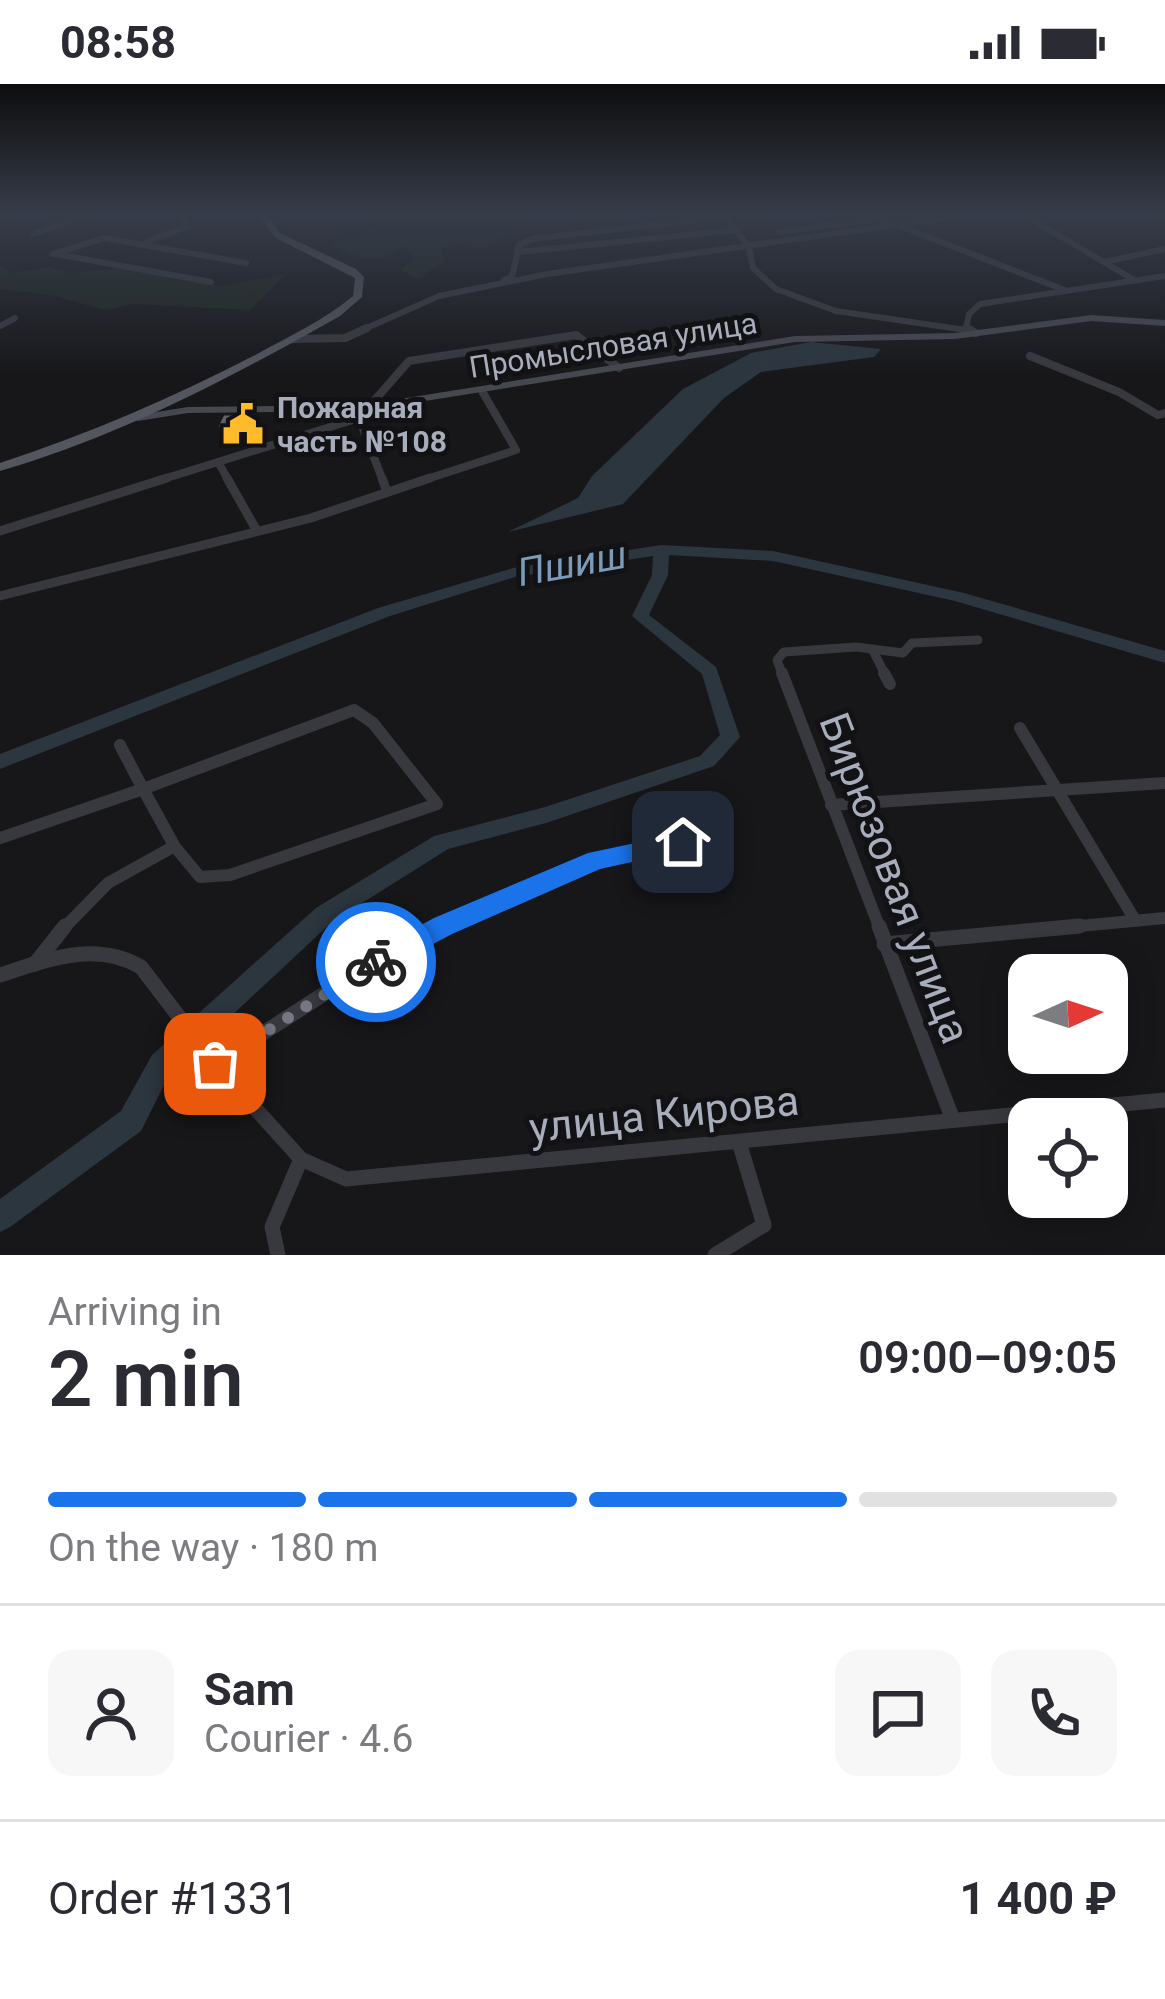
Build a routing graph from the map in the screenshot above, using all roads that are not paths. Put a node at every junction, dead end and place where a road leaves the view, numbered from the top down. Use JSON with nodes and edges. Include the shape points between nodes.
{"nodes":[{"id":1,"x":136,"y":269,"type":"edge"},
{"id":2,"x":343,"y":269,"type":"edge"},
{"id":3,"x":514,"y":269,"type":"edge"},
{"id":4,"x":578,"y":269,"type":"edge"},
{"id":5,"x":754,"y":269,"type":"edge"},
{"id":6,"x":1009,"y":269,"type":"edge"},
{"id":7,"x":1112,"y":269,"type":"edge"},
{"id":8,"x":1165,"y":276,"type":"edge"},
{"id":9,"x":1135,"y":281,"type":"junction"},
{"id":10,"x":211,"y":282,"type":"dead end"},
{"id":11,"x":485,"y":287,"type":"junction"},
{"id":12,"x":1068,"y":292,"type":"junction"},
{"id":13,"x":15,"y":318,"type":"dead end"},
{"id":14,"x":1165,"y":323,"type":"edge"},
{"id":15,"x":0,"y":326,"type":"edge"},
{"id":16,"x":971,"y":331,"type":"junction"},
{"id":17,"x":294,"y":338,"type":"junction"},
{"id":18,"x":1030,"y":356,"type":"dead end"},
{"id":19,"x":619,"y":368,"type":"junction"},
{"id":20,"x":199,"y":389,"type":"junction"},
{"id":21,"x":482,"y":391,"type":"junction"},
{"id":22,"x":211,"y":410,"type":"junction"},
{"id":23,"x":360,"y":413,"type":"junction"},
{"id":24,"x":1161,"y":414,"type":"edge"},
{"id":25,"x":138,"y":418,"type":"junction"},
{"id":26,"x":218,"y":462,"type":"junction"},
{"id":27,"x":0,"y":467,"type":"edge"},
{"id":28,"x":388,"y":491,"type":"junction"},
{"id":29,"x":0,"y":531,"type":"edge"},
{"id":30,"x":257,"y":531,"type":"junction"},
{"id":31,"x":0,"y":596,"type":"edge"},
{"id":32,"x":979,"y":640,"type":"dead end"},
{"id":33,"x":872,"y":649,"type":"junction"},
{"id":34,"x":890,"y":684,"type":"dead end"},
{"id":35,"x":1020,"y":728,"type":"dead end"},
{"id":36,"x":120,"y":745,"type":"dead end"},
{"id":37,"x":1165,"y":783,"type":"edge"},
{"id":38,"x":144,"y":788,"type":"junction"},
{"id":39,"x":1059,"y":791,"type":"junction"},
{"id":40,"x":830,"y":806,"type":"junction"},
{"id":41,"x":0,"y":838,"type":"edge"},
{"id":42,"x":683,"y":842,"type":"dead end"},
{"id":43,"x":171,"y":848,"type":"junction"},
{"id":44,"x":1165,"y":918,"type":"edge"},
{"id":45,"x":1135,"y":920,"type":"junction"},
{"id":46,"x":884,"y":944,"type":"junction"},
{"id":47,"x":34,"y":965,"type":"junction"},
{"id":48,"x":0,"y":975,"type":"edge"},
{"id":49,"x":212,"y":1059,"type":"junction"},
{"id":50,"x":1165,"y":1100,"type":"edge"},
{"id":51,"x":953,"y":1120,"type":"junction"},
{"id":52,"x":739,"y":1142,"type":"junction"},
{"id":53,"x":301,"y":1159,"type":"junction"},
{"id":54,"x":278,"y":1255,"type":"edge"},
{"id":55,"x":715,"y":1255,"type":"edge"}],
"edges":[{"from":1,"to":10,"type":"street"},
{"from":2,"to":17,"type":"main road","via":[[360,277],[357,296]]},
{"from":3,"to":11,"type":"street"},
{"from":4,"to":11,"type":"street"},
{"from":5,"to":16,"type":"street","via":[[804,301]]},
{"from":6,"to":12,"type":"street"},
{"from":7,"to":9,"type":"street"},
{"from":8,"to":9,"type":"street"},
{"from":9,"to":12,"type":"street"},
{"from":11,"to":17,"type":"street","via":[[439,296],[356,335]]},
{"from":12,"to":16,"type":"street","via":[[980,304],[969,314]]},
{"from":13,"to":15,"type":"street"},
{"from":14,"to":16,"type":"main road","name":"Промысловая улица","via":[[1091,318]]},
{"from":16,"to":19,"type":"main road","name":"Промысловая улица","via":[[795,339]]},
{"from":17,"to":20,"type":"main road"},
{"from":18,"to":24,"type":"street"},
{"from":19,"to":21,"type":"main road","name":"Промысловая улица"},
{"from":19,"to":23,"type":"street","via":[[576,335],[410,361]]},
{"from":20,"to":22,"type":"main road"},
{"from":20,"to":25,"type":"main road"},
{"from":21,"to":23,"type":"main road","name":"Промысловая улица"},
{"from":21,"to":28,"type":"street","via":[[516,450]]},
{"from":22,"to":23,"type":"main road","name":"Промысловая улица"},
{"from":22,"to":25,"type":"main road","name":"Промысловая улица"},
{"from":23,"to":26,"type":"street"},
{"from":23,"to":28,"type":"street"},
{"from":25,"to":27,"type":"main road"},
{"from":26,"to":29,"type":"street"},
{"from":26,"to":30,"type":"street"},
{"from":28,"to":30,"type":"street"},
{"from":30,"to":31,"type":"street"},
{"from":32,"to":33,"type":"street"},
{"from":33,"to":34,"type":"street"},
{"from":33,"to":40,"type":"street","name":"Бирюзовая улица","via":[[784,652],[777,660]]},
{"from":35,"to":39,"type":"street"},
{"from":36,"to":38,"type":"street"},
{"from":37,"to":39,"type":"street"},
{"from":38,"to":41,"type":"street"},
{"from":38,"to":43,"type":"street"},
{"from":38,"to":43,"type":"street","via":[[354,710],[436,804],[230,875],[200,877]]},
{"from":39,"to":40,"type":"street"},
{"from":39,"to":45,"type":"street"},
{"from":40,"to":46,"type":"street","name":"Бирюзовая улица"},
{"from":42,"to":49,"type":"street","via":[[596,860],[443,926]]},
{"from":43,"to":47,"type":"street","via":[[89,894]]},
{"from":44,"to":45,"type":"street"},
{"from":45,"to":46,"type":"street"},
{"from":46,"to":51,"type":"street","name":"Бирюзовая улица"},
{"from":47,"to":48,"type":"street","name":"улица Кирова"},
{"from":47,"to":49,"type":"street","name":"улица Кирова","via":[[103,950],[128,956]]},
{"from":49,"to":53,"type":"street","name":"улица Кирова"},
{"from":50,"to":51,"type":"street","name":"улица Кирова"},
{"from":51,"to":52,"type":"street","name":"улица Кирова"},
{"from":52,"to":53,"type":"street","name":"улица Кирова","via":[[346,1179]]},
{"from":52,"to":55,"type":"street","via":[[764,1225]]},
{"from":53,"to":54,"type":"street","via":[[272,1227]]}]}
